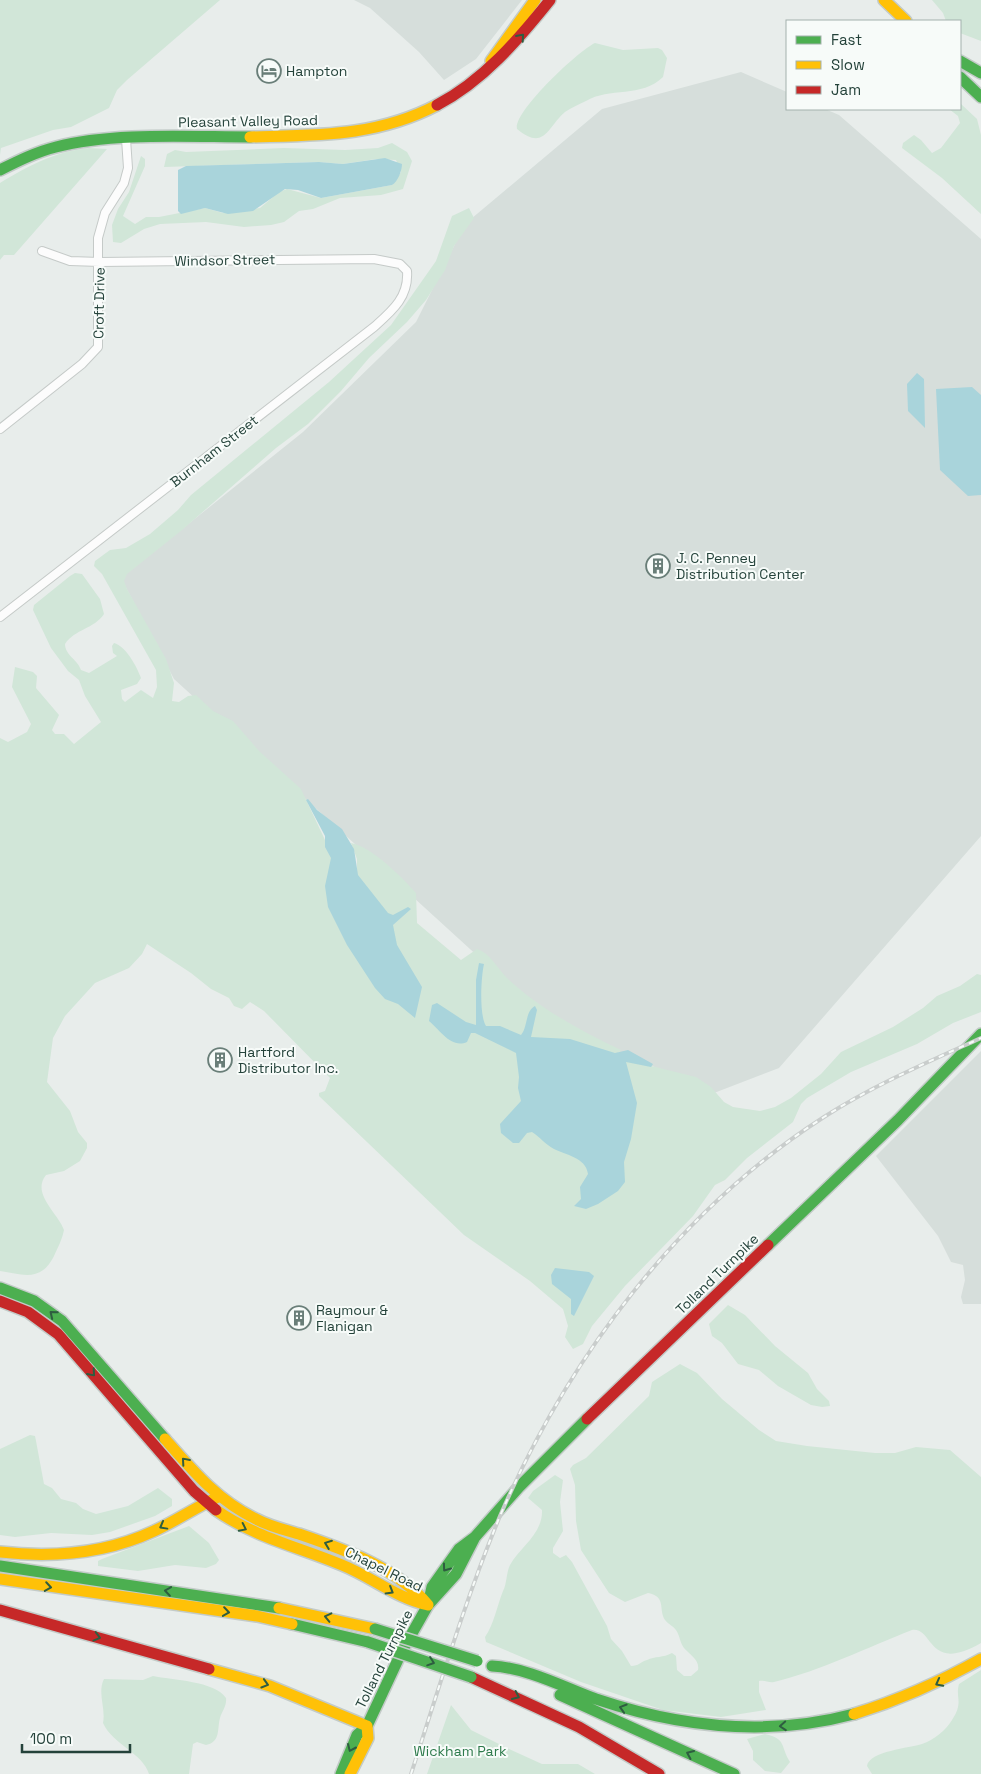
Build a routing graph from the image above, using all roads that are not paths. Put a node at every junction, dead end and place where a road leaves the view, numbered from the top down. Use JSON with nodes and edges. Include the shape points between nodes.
{"nodes":[{"id":1,"x":535,"y":0,"type":"edge"},
{"id":2,"x":550,"y":0,"type":"edge"},
{"id":3,"x":884,"y":0,"type":"edge"},
{"id":4,"x":905,"y":20,"type":"edge"},
{"id":5,"x":961,"y":62,"type":"edge"},
{"id":6,"x":486,"y":69,"type":"junction"},
{"id":7,"x":981,"y":73,"type":"edge"},
{"id":8,"x":961,"y":78,"type":"edge"},
{"id":9,"x":981,"y":97,"type":"edge"},
{"id":10,"x":126,"y":138,"type":"junction"},
{"id":11,"x":0,"y":170,"type":"edge"},
{"id":12,"x":42,"y":251,"type":"dead end"},
{"id":13,"x":100,"y":262,"type":"junction"},
{"id":14,"x":407,"y":271,"type":"joint"},
{"id":15,"x":0,"y":429,"type":"edge"},
{"id":16,"x":0,"y":617,"type":"edge"},
{"id":17,"x":981,"y":1034,"type":"edge"},
{"id":18,"x":0,"y":1288,"type":"edge"},
{"id":19,"x":0,"y":1301,"type":"edge"},
{"id":20,"x":71,"y":1330,"type":"junction"},
{"id":21,"x":62,"y":1338,"type":"junction"},
{"id":22,"x":132,"y":1401,"type":"junction"},
{"id":23,"x":123,"y":1409,"type":"junction"},
{"id":24,"x":218,"y":1497,"type":"junction"},
{"id":25,"x":205,"y":1502,"type":"junction"},
{"id":26,"x":0,"y":1552,"type":"edge"},
{"id":27,"x":361,"y":1558,"type":"junction"},
{"id":28,"x":0,"y":1566,"type":"edge"},
{"id":29,"x":354,"y":1570,"type":"junction"},
{"id":30,"x":0,"y":1579,"type":"edge"},
{"id":31,"x":428,"y":1605,"type":"junction"},
{"id":32,"x":0,"y":1610,"type":"edge"},
{"id":33,"x":981,"y":1659,"type":"edge"},
{"id":34,"x":492,"y":1666,"type":"junction"},
{"id":35,"x":367,"y":1726,"type":"junction"},
{"id":36,"x":341,"y":1774,"type":"edge"},
{"id":37,"x":350,"y":1774,"type":"edge"},
{"id":38,"x":658,"y":1774,"type":"edge"},
{"id":39,"x":734,"y":1774,"type":"edge"}],
"edges":[{"from":1,"to":6,"type":"main road","name":"Pleasant Valley Road"},
{"from":6,"to":2,"type":"main road","name":"Pleasant Valley Road","one_way":true,"via":[[507,53]]},
{"from":3,"to":4,"type":"main road"},
{"from":5,"to":7,"type":"main road"},
{"from":6,"to":10,"type":"main road","name":"Pleasant Valley Road","via":[[461,91],[436,106],[401,122],[375,129],[330,134]]},
{"from":8,"to":9,"type":"main road"},
{"from":10,"to":11,"type":"main road","name":"Pleasant Valley Road","via":[[57,145]]},
{"from":10,"to":13,"type":"street","name":"Croft Drive","via":[[128,168],[124,183],[101,224],[98,238]]},
{"from":12,"to":13,"type":"street","name":"Windsor Street","via":[[70,261]]},
{"from":13,"to":14,"type":"street","name":"Windsor Street","via":[[374,259],[400,264]]},
{"from":13,"to":15,"type":"street","name":"Croft Drive","via":[[98,347],[82,364]]},
{"from":14,"to":16,"type":"street","name":"Burnham Street","via":[[406,291],[398,306],[374,327]]},
{"from":17,"to":31,"type":"main road","name":"Tolland Turnpike","via":[[898,1120],[542,1464],[475,1537],[469,1556],[442,1593]]},
{"from":20,"to":18,"type":"main road","name":"Chapel Road","one_way":true,"via":[[40,1304]]},
{"from":19,"to":21,"type":"main road","name":"Chapel Road","via":[[35,1316]]},
{"from":20,"to":21,"type":"main road"},
{"from":20,"to":22,"type":"main road","name":"Chapel Road"},
{"from":21,"to":23,"type":"main road","name":"Chapel Road","one_way":true},
{"from":22,"to":23,"type":"main road"},
{"from":24,"to":22,"type":"main road","name":"Chapel Road","one_way":true},
{"from":23,"to":25,"type":"main road","name":"Chapel Road"},
{"from":24,"to":25,"type":"main road"},
{"from":27,"to":24,"type":"main road","name":"Chapel Road","one_way":true,"via":[[257,1520]]},
{"from":25,"to":26,"type":"main road","one_way":true,"via":[[153,1531],[108,1548],[54,1555]]},
{"from":25,"to":29,"type":"main road","name":"Chapel Road","one_way":true,"via":[[242,1528]]},
{"from":27,"to":29,"type":"main road"},
{"from":27,"to":31,"type":"main road","name":"Chapel Road","via":[[412,1588]]},
{"from":34,"to":28,"type":"main road","one_way":true,"bridge":true,"via":[[375,1629],[260,1604]]},
{"from":29,"to":31,"type":"main road","name":"Chapel Road","one_way":true,"via":[[409,1602]]},
{"from":30,"to":38,"type":"main road","one_way":true,"bridge":true,"via":[[258,1616],[368,1642],[471,1677],[579,1727]]},
{"from":31,"to":35,"type":"main road","name":"Tolland Turnpike"},
{"from":32,"to":35,"type":"main road","one_way":true,"via":[[270,1686]]},
{"from":33,"to":34,"type":"main road","one_way":true,"via":[[928,1689],[874,1710],[819,1722],[760,1727],[704,1724],[648,1715],[514,1669]]},
{"from":39,"to":34,"type":"main road","one_way":true},
{"from":35,"to":36,"type":"main road","name":"Tolland Turnpike","one_way":true,"via":[[357,1735]]},
{"from":35,"to":37,"type":"main road","name":"Tolland Turnpike","via":[[368,1738]]}]}
